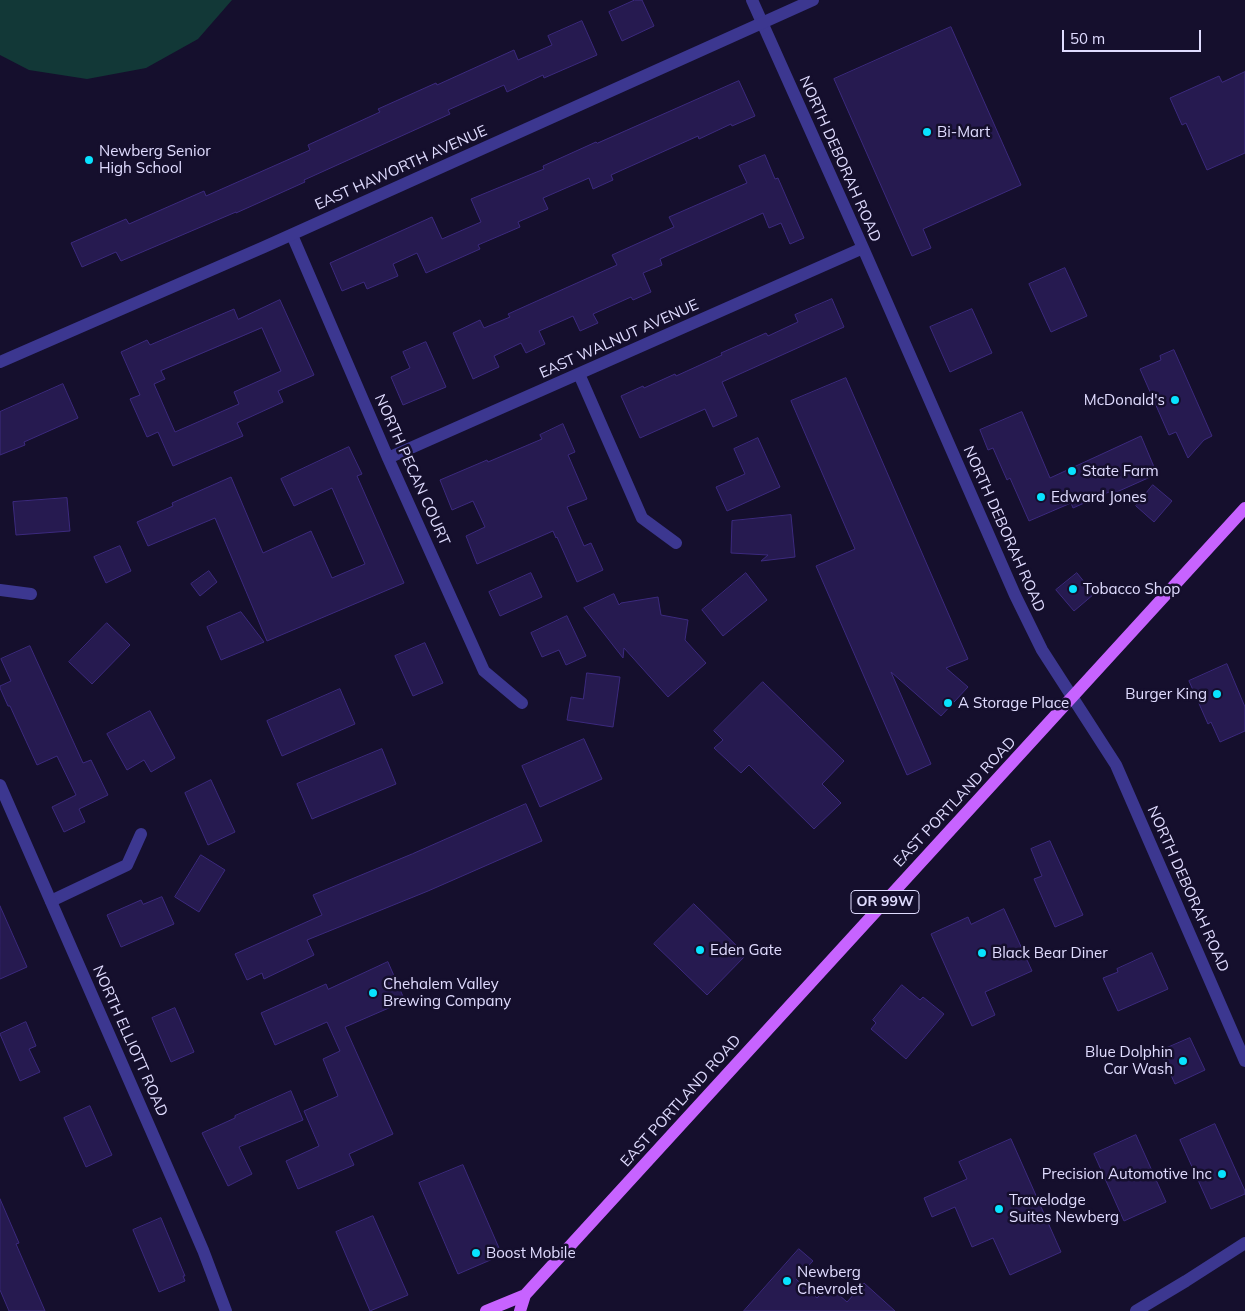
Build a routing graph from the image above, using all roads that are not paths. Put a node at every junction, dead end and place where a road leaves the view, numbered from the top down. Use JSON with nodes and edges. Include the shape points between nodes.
{"nodes":[{"id":1,"x":752,"y":0,"type":"edge"},
{"id":2,"x":814,"y":0,"type":"edge"},
{"id":3,"x":762,"y":23,"type":"junction"},
{"id":4,"x":292,"y":235,"type":"junction"},
{"id":5,"x":863,"y":248,"type":"junction"},
{"id":6,"x":0,"y":362,"type":"edge"},
{"id":7,"x":579,"y":374,"type":"junction"},
{"id":8,"x":388,"y":458,"type":"junction"},
{"id":9,"x":1245,"y":508,"type":"edge"},
{"id":10,"x":676,"y":543,"type":"dead end"},
{"id":11,"x":0,"y":590,"type":"edge"},
{"id":12,"x":31,"y":594,"type":"dead end"},
{"id":13,"x":1073,"y":697,"type":"junction"},
{"id":14,"x":522,"y":703,"type":"dead end"},
{"id":15,"x":0,"y":785,"type":"edge"},
{"id":16,"x":141,"y":834,"type":"dead end"},
{"id":17,"x":50,"y":901,"type":"junction"},
{"id":18,"x":1245,"y":1061,"type":"edge"},
{"id":19,"x":1245,"y":1243,"type":"edge"},
{"id":20,"x":525,"y":1295,"type":"junction"},
{"id":21,"x":226,"y":1311,"type":"edge"},
{"id":22,"x":486,"y":1311,"type":"edge"},
{"id":23,"x":520,"y":1311,"type":"edge"},
{"id":24,"x":1136,"y":1311,"type":"edge"}],
"edges":[{"from":1,"to":3,"type":"street","name":"NORTH DEBORAH ROAD"},
{"from":2,"to":3,"type":"street","name":"EAST HAWORTH AVENUE"},
{"from":3,"to":4,"type":"street","name":"EAST HAWORTH AVENUE"},
{"from":3,"to":5,"type":"street","name":"NORTH DEBORAH ROAD"},
{"from":4,"to":6,"type":"street","name":"EAST HAWORTH AVENUE"},
{"from":4,"to":8,"type":"street","name":"NORTH PECAN COURT"},
{"from":5,"to":7,"type":"street","name":"EAST WALNUT AVENUE"},
{"from":5,"to":13,"type":"street","name":"NORTH DEBORAH ROAD","via":[[1015,595],[1042,650]]},
{"from":7,"to":8,"type":"street","name":"EAST WALNUT AVENUE"},
{"from":7,"to":10,"type":"street","via":[[642,518]]},
{"from":8,"to":14,"type":"street","name":"NORTH PECAN COURT","via":[[484,671]]},
{"from":9,"to":13,"type":"main road","name":"EAST PORTLAND ROAD","number":"OR 99W"},
{"from":11,"to":12,"type":"street"},
{"from":13,"to":18,"type":"street","name":"NORTH DEBORAH ROAD","via":[[1116,765]]},
{"from":13,"to":20,"type":"main road","name":"EAST PORTLAND ROAD","number":"OR 99W"},
{"from":15,"to":17,"type":"street","name":"NORTH ELLIOTT ROAD"},
{"from":16,"to":17,"type":"street","via":[[128,866]]},
{"from":17,"to":21,"type":"street","name":"NORTH ELLIOTT ROAD","via":[[203,1250]]},
{"from":19,"to":24,"type":"street"},
{"from":20,"to":22,"type":"main road","name":"EAST PORTLAND ROAD","number":"OR 99W"},
{"from":20,"to":23,"type":"main road","name":"EAST PORTLAND ROAD","number":"OR 99W"}]}
